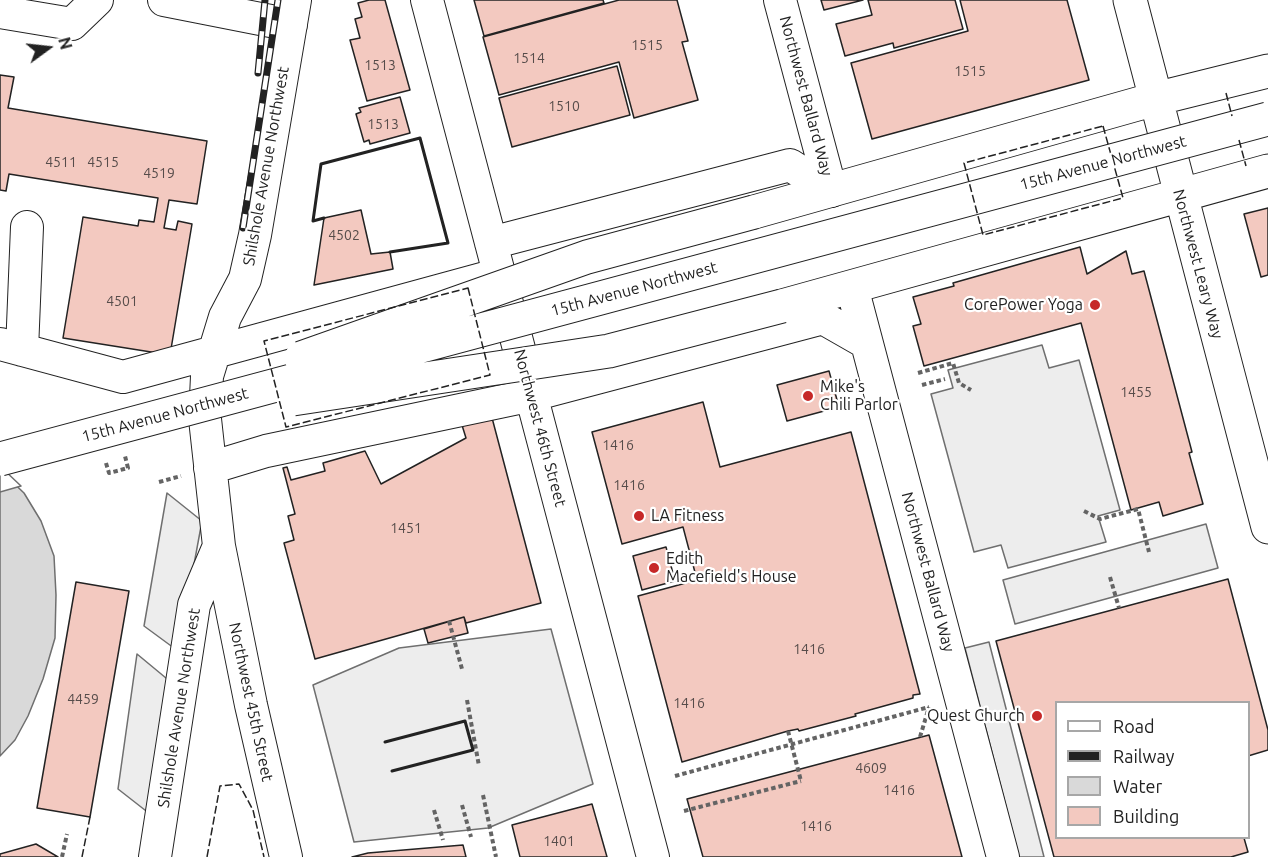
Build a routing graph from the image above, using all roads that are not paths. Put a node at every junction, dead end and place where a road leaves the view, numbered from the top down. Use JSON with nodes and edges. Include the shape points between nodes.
{"nodes":[{"id":1,"x":97,"y":0,"type":"edge"},
{"id":2,"x":164,"y":0,"type":"edge"},
{"id":3,"x":427,"y":0,"type":"edge"},
{"id":4,"x":780,"y":0,"type":"edge"},
{"id":5,"x":1130,"y":0,"type":"edge"},
{"id":6,"x":0,"y":12,"type":"edge"},
{"id":7,"x":293,"y":12,"type":"edge"},
{"id":8,"x":1268,"y":71,"type":"edge"},
{"id":9,"x":806,"y":95,"type":"junction"},
{"id":10,"x":1155,"y":99,"type":"junction"},
{"id":11,"x":1268,"y":119,"type":"edge"},
{"id":12,"x":790,"y":165,"type":"junction"},
{"id":13,"x":1268,"y":171,"type":"edge"},
{"id":14,"x":831,"y":191,"type":"junction"},
{"id":15,"x":1180,"y":196,"type":"junction"},
{"id":16,"x":27,"y":227,"type":"dead end"},
{"id":17,"x":491,"y":243,"type":"junction"},
{"id":18,"x":500,"y":274,"type":"junction"},
{"id":19,"x":852,"y":287,"type":"junction"},
{"id":20,"x":865,"y":342,"type":"junction"},
{"id":21,"x":11,"y":347,"type":"edge"},
{"id":22,"x":214,"y":352,"type":"junction"},
{"id":23,"x":532,"y":395,"type":"junction"},
{"id":24,"x":178,"y":411,"type":"junction"},
{"id":25,"x":0,"y":459,"type":"edge"},
{"id":26,"x":210,"y":468,"type":"junction"},
{"id":27,"x":1264,"y":493,"type":"edge"},
{"id":28,"x":1268,"y":527,"type":"edge"},
{"id":29,"x":219,"y":546,"type":"junction"},
{"id":30,"x":155,"y":857,"type":"edge"},
{"id":31,"x":286,"y":857,"type":"edge"},
{"id":32,"x":653,"y":857,"type":"edge"},
{"id":33,"x":1003,"y":857,"type":"edge"}],
"edges":[{"from":1,"to":6,"type":"street","via":[[72,24]]},
{"from":2,"to":7,"type":"street"},
{"from":3,"to":17,"type":"street","name":"Northwest 46th Street"},
{"from":4,"to":9,"type":"street","name":"Northwest Ballard Way"},
{"from":5,"to":10,"type":"main road","name":"Northwest Leary Way"},
{"from":7,"to":22,"type":"street","name":"Shilshole Avenue Northwest","via":[[245,279],[225,317]]},
{"from":8,"to":10,"type":"main road"},
{"from":9,"to":12,"type":"street","via":[[798,157]]},
{"from":9,"to":14,"type":"street","name":"Northwest Ballard Way"},
{"from":10,"to":14,"type":"main road"},
{"from":10,"to":15,"type":"main road","name":"Northwest Leary Way"},
{"from":11,"to":24,"type":"main road","name":"15th Avenue Northwest","bridge":true},
{"from":12,"to":14,"type":"street"},
{"from":12,"to":17,"type":"street"},
{"from":13,"to":15,"type":"main road"},
{"from":14,"to":24,"type":"main road","bridge":true,"via":[[587,256],[286,364]]},
{"from":15,"to":19,"type":"main road"},
{"from":15,"to":27,"type":"main road","name":"Northwest Leary Way"},
{"from":16,"to":21,"type":"street"},
{"from":17,"to":18,"type":"street","name":"Northwest 46th Street"},
{"from":18,"to":22,"type":"street"},
{"from":18,"to":23,"type":"street","name":"Northwest 46th Street"},
{"from":19,"to":20,"type":"street","name":"Northwest Ballard Way"},
{"from":19,"to":24,"type":"main road","bridge":true,"via":[[609,351],[296,399]]},
{"from":20,"to":23,"type":"street","via":[[823,318]]},
{"from":20,"to":33,"type":"street","name":"Northwest Ballard Way"},
{"from":21,"to":22,"type":"street","via":[[123,377]]},
{"from":22,"to":26,"type":"street","name":"Shilshole Avenue Northwest","via":[[207,376],[205,419]]},
{"from":23,"to":26,"type":"street","via":[[266,451]]},
{"from":23,"to":32,"type":"street","name":"Northwest 46th Street"},
{"from":24,"to":25,"type":"main road","name":"15th Avenue Northwest","bridge":true},
{"from":26,"to":29,"type":"street","name":"Shilshole Avenue Northwest"},
{"from":27,"to":28,"type":"main road","name":"Northwest Leary Way"},
{"from":29,"to":30,"type":"street","name":"Shilshole Avenue Northwest","via":[[194,605]]},
{"from":29,"to":31,"type":"street","name":"Northwest 45th Street"}]}
